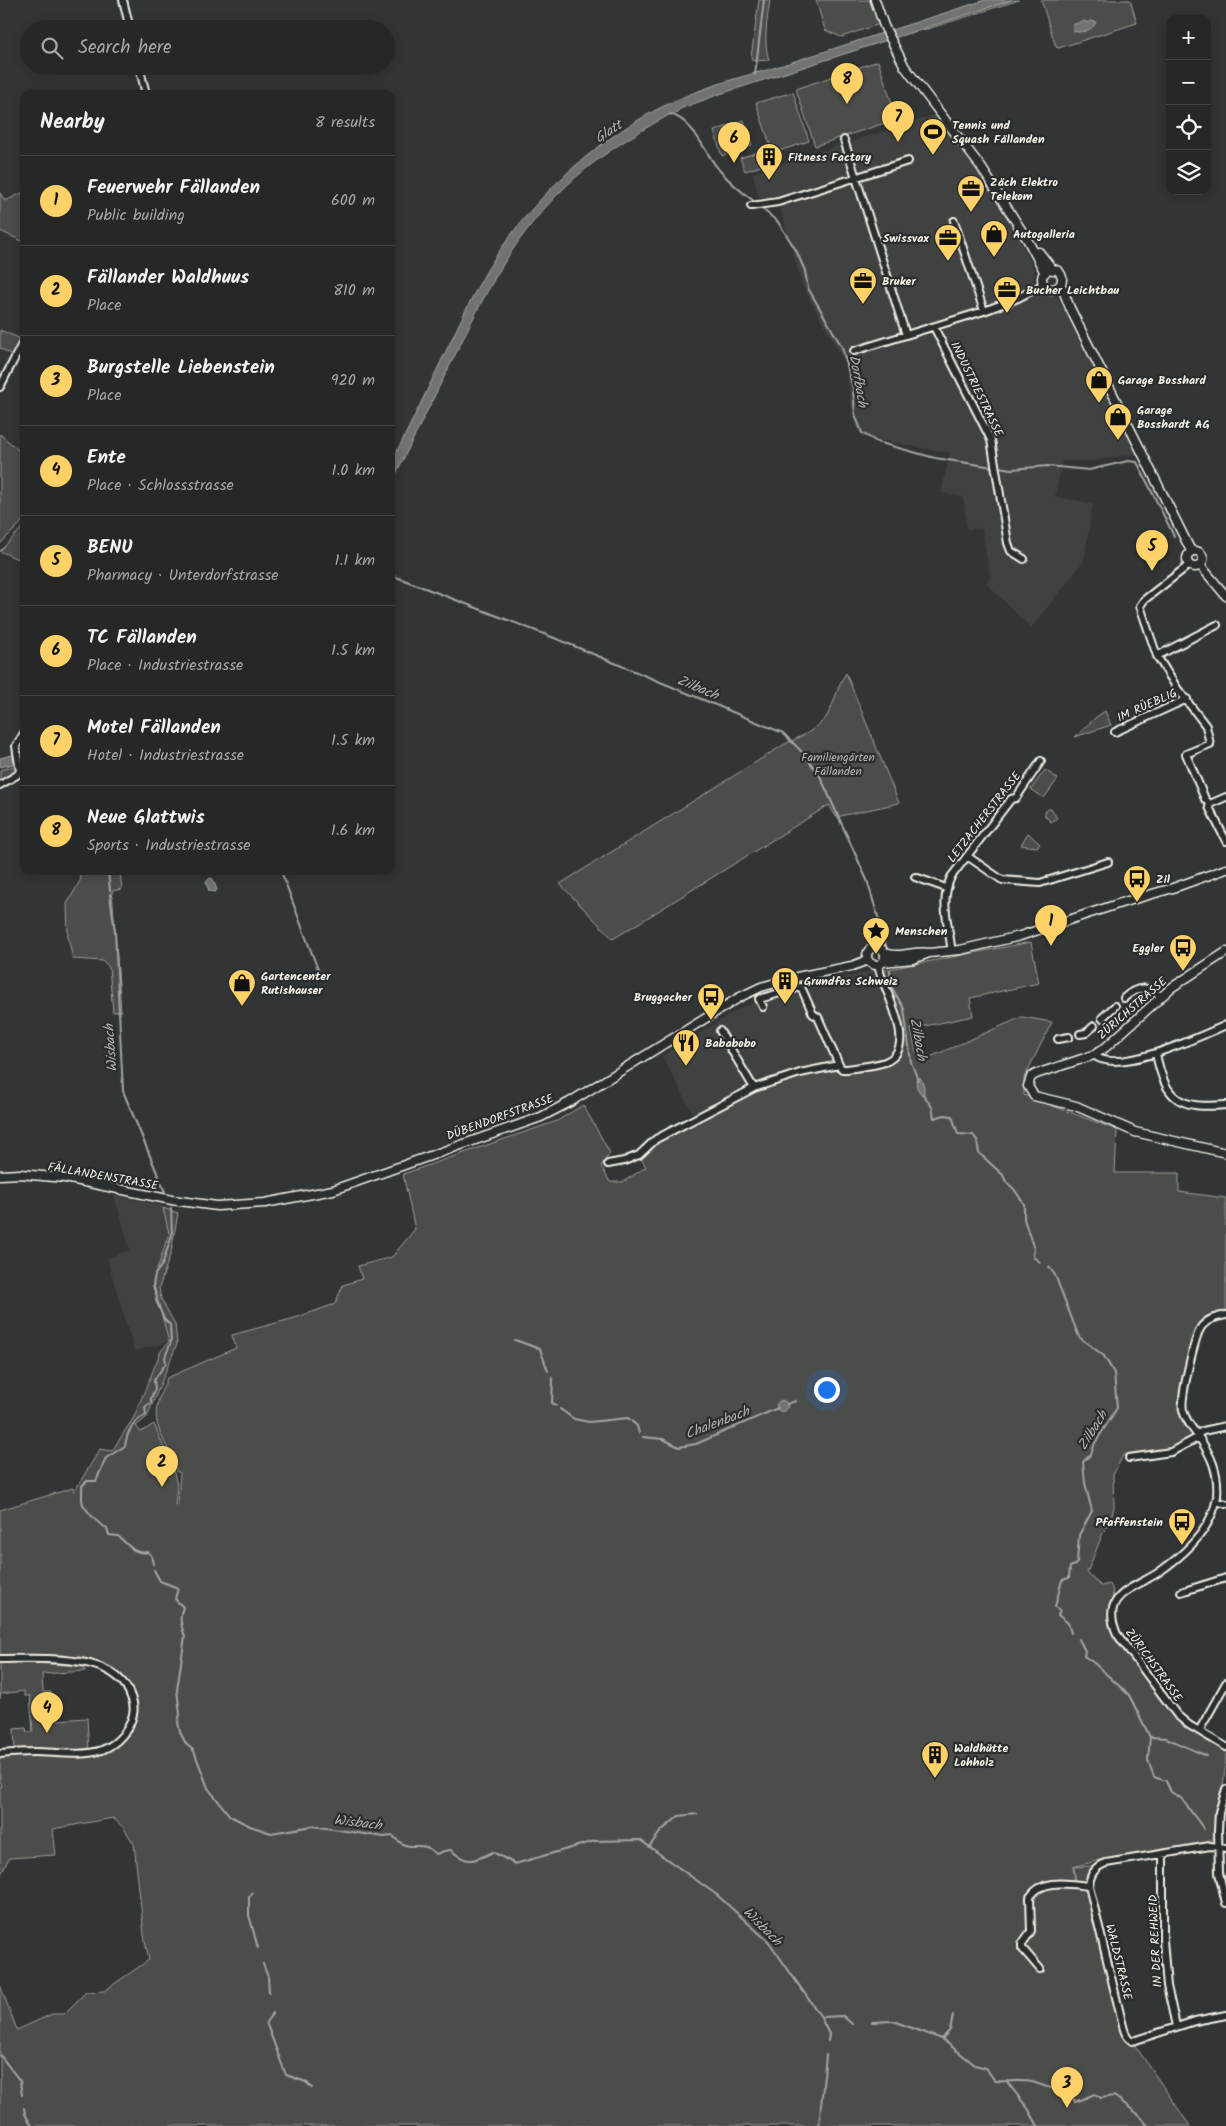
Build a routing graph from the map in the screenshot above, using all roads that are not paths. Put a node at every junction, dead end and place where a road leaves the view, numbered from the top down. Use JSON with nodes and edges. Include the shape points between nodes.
{"nodes":[{"id":1,"x":123,"y":0,"type":"edge"},
{"id":2,"x":875,"y":0,"type":"edge"},
{"id":3,"x":128,"y":20,"type":"edge"},
{"id":4,"x":141,"y":75,"type":"edge"},
{"id":5,"x":145,"y":90,"type":"edge"},
{"id":6,"x":844,"y":140,"type":"dead end"},
{"id":7,"x":908,"y":161,"type":"dead end"},
{"id":8,"x":856,"y":177,"type":"junction"},
{"id":9,"x":756,"y":205,"type":"dead end"},
{"id":10,"x":954,"y":221,"type":"dead end"},
{"id":11,"x":1027,"y":239,"type":"junction"},
{"id":12,"x":1053,"y":270,"type":"junction"},
{"id":13,"x":1045,"y":273,"type":"junction"},
{"id":14,"x":1044,"y":284,"type":"junction"},
{"id":15,"x":1058,"y":287,"type":"junction"},
{"id":16,"x":984,"y":311,"type":"junction"},
{"id":17,"x":934,"y":327,"type":"junction"},
{"id":18,"x":906,"y":335,"type":"junction"},
{"id":19,"x":20,"y":348,"type":"edge"},
{"id":20,"x":854,"y":351,"type":"dead end"},
{"id":21,"x":0,"y":387,"type":"edge"},
{"id":22,"x":1191,"y":551,"type":"junction"},
{"id":23,"x":1024,"y":559,"type":"dead end"},
{"id":24,"x":1189,"y":565,"type":"junction"},
{"id":25,"x":1200,"y":565,"type":"junction"},
{"id":26,"x":1226,"y":596,"type":"edge"},
{"id":27,"x":1218,"y":625,"type":"dead end"},
{"id":28,"x":1157,"y":656,"type":"junction"},
{"id":29,"x":1187,"y":699,"type":"junction"},
{"id":30,"x":1115,"y":732,"type":"dead end"},
{"id":31,"x":20,"y":739,"type":"edge"},
{"id":32,"x":1041,"y":762,"type":"dead end"},
{"id":33,"x":20,"y":770,"type":"edge"},
{"id":34,"x":20,"y":770,"type":"edge"},
{"id":35,"x":0,"y":784,"type":"edge"},
{"id":36,"x":1226,"y":797,"type":"edge"},
{"id":37,"x":1210,"y":804,"type":"junction"},
{"id":38,"x":1226,"y":842,"type":"edge"},
{"id":39,"x":967,"y":856,"type":"junction"},
{"id":40,"x":1108,"y":862,"type":"dead end"},
{"id":41,"x":1226,"y":869,"type":"edge"},
{"id":42,"x":914,"y":877,"type":"dead end"},
{"id":43,"x":946,"y":888,"type":"junction"},
{"id":44,"x":949,"y":948,"type":"junction"},
{"id":45,"x":1226,"y":952,"type":"edge"},
{"id":46,"x":885,"y":953,"type":"junction"},
{"id":47,"x":929,"y":953,"type":"junction"},
{"id":48,"x":868,"y":960,"type":"junction"},
{"id":49,"x":881,"y":964,"type":"junction"},
{"id":50,"x":1161,"y":997,"type":"junction"},
{"id":51,"x":1124,"y":998,"type":"dead end"},
{"id":52,"x":1115,"y":1006,"type":"dead end"},
{"id":53,"x":762,"y":1007,"type":"dead end"},
{"id":54,"x":1102,"y":1018,"type":"dead end"},
{"id":55,"x":1226,"y":1025,"type":"edge"},
{"id":56,"x":1094,"y":1026,"type":"dead end"},
{"id":57,"x":720,"y":1030,"type":"dead end"},
{"id":58,"x":1080,"y":1034,"type":"dead end"},
{"id":59,"x":1069,"y":1037,"type":"dead end"},
{"id":60,"x":1058,"y":1039,"type":"dead end"},
{"id":61,"x":1094,"y":1054,"type":"junction"},
{"id":62,"x":1156,"y":1054,"type":"junction"},
{"id":63,"x":839,"y":1065,"type":"junction"},
{"id":64,"x":754,"y":1088,"type":"junction"},
{"id":65,"x":1226,"y":1105,"type":"edge"},
{"id":66,"x":1226,"y":1153,"type":"edge"},
{"id":67,"x":608,"y":1164,"type":"dead end"},
{"id":68,"x":0,"y":1175,"type":"edge"},
{"id":69,"x":172,"y":1200,"type":"joint"},
{"id":70,"x":1226,"y":1315,"type":"edge"},
{"id":71,"x":1226,"y":1426,"type":"edge"},
{"id":72,"x":1198,"y":1436,"type":"junction"},
{"id":73,"x":1130,"y":1458,"type":"dead end"},
{"id":74,"x":1216,"y":1502,"type":"junction"},
{"id":75,"x":1226,"y":1504,"type":"edge"},
{"id":76,"x":1226,"y":1578,"type":"edge"},
{"id":77,"x":1181,"y":1592,"type":"dead end"},
{"id":78,"x":0,"y":1659,"type":"edge"},
{"id":79,"x":1226,"y":1683,"type":"edge"},
{"id":80,"x":1199,"y":1731,"type":"junction"},
{"id":81,"x":1226,"y":1746,"type":"edge"},
{"id":82,"x":0,"y":1754,"type":"edge"},
{"id":83,"x":1226,"y":1789,"type":"edge"},
{"id":84,"x":1223,"y":1848,"type":"edge"},
{"id":85,"x":1163,"y":1854,"type":"junction"},
{"id":86,"x":1089,"y":1886,"type":"junction"},
{"id":87,"x":1226,"y":1903,"type":"edge"},
{"id":88,"x":1040,"y":1969,"type":"dead end"},
{"id":89,"x":1226,"y":2016,"type":"edge"},
{"id":90,"x":1176,"y":2026,"type":"junction"}],
"edges":[{"from":1,"to":3,"type":"street"},
{"from":2,"to":11,"type":"main road","via":[[905,67],[981,167]]},
{"from":4,"to":5,"type":"street"},
{"from":6,"to":8,"type":"street"},
{"from":7,"to":8,"type":"street"},
{"from":8,"to":9,"type":"street","via":[[778,202]]},
{"from":8,"to":18,"type":"street"},
{"from":10,"to":16,"type":"street"},
{"from":11,"to":12,"type":"main road"},
{"from":11,"to":13,"type":"main road"},
{"from":12,"to":13,"type":"main road"},
{"from":12,"to":15,"type":"main road","via":[[1062,276]]},
{"from":13,"to":14,"type":"main road"},
{"from":14,"to":15,"type":"main road","via":[[1047,288]]},
{"from":14,"to":16,"type":"street"},
{"from":15,"to":22,"type":"main road"},
{"from":16,"to":17,"type":"street"},
{"from":17,"to":18,"type":"street"},
{"from":17,"to":23,"type":"street","name":"INDUSTRIESTRASSE","via":[[991,440],[1008,543],[1011,551]]},
{"from":18,"to":20,"type":"street"},
{"from":19,"to":21,"type":"street"},
{"from":22,"to":24,"type":"main road","via":[[1186,559]]},
{"from":22,"to":25,"type":"main road","via":[[1202,554]]},
{"from":24,"to":25,"type":"main road"},
{"from":24,"to":28,"type":"street","via":[[1140,606]]},
{"from":25,"to":26,"type":"main road"},
{"from":27,"to":28,"type":"street"},
{"from":28,"to":29,"type":"street"},
{"from":29,"to":30,"type":"street","name":"IM RÜEBLIG"},
{"from":29,"to":37,"type":"street","via":[[1206,726],[1210,744],[1186,754],[1205,800]]},
{"from":31,"to":33,"type":"street","via":[[16,751]]},
{"from":32,"to":39,"type":"street","name":"LETZACHERSTRASSE","via":[[1016,798],[1010,799]]},
{"from":34,"to":35,"type":"street"},
{"from":36,"to":37,"type":"street"},
{"from":37,"to":38,"type":"street"},
{"from":39,"to":40,"type":"street","via":[[1002,880],[1040,883]]},
{"from":39,"to":43,"type":"street","name":"LETZACHERSTRASSE"},
{"from":41,"to":44,"type":"main road","name":"DÜBENDORFSTRASSE","via":[[1032,932]]},
{"from":42,"to":43,"type":"street"},
{"from":43,"to":44,"type":"street"},
{"from":44,"to":47,"type":"main road","name":"DÜBENDORFSTRASSE"},
{"from":45,"to":50,"type":"main road","name":"ZÜRICHSTRASSE"},
{"from":46,"to":47,"type":"main road","name":"DÜBENDORFSTRASSE","via":[[896,956]]},
{"from":46,"to":48,"type":"main road","name":"DÜBENDORFSTRASSE","via":[[880,948],[873,948],[868,953]]},
{"from":46,"to":49,"type":"main road"},
{"from":47,"to":49,"type":"main road","name":"DÜBENDORFSTRASSE"},
{"from":48,"to":49,"type":"main road","via":[[872,964]]},
{"from":48,"to":69,"type":"main road","name":"DÜBENDORFSTRASSE","via":[[761,988],[729,1002],[570,1102],[540,1117],[332,1190],[290,1200],[237,1206]]},
{"from":49,"to":63,"type":"street","via":[[900,1030],[901,1045],[893,1058],[884,1063],[847,1069]]},
{"from":50,"to":51,"type":"street","via":[[1153,989],[1144,988],[1132,991]]},
{"from":50,"to":61,"type":"main road","name":"ZÜRICHSTRASSE"},
{"from":52,"to":54,"type":"street"},
{"from":53,"to":63,"type":"street","via":[[759,999],[801,987]]},
{"from":55,"to":62,"type":"street"},
{"from":56,"to":58,"type":"street"},
{"from":57,"to":64,"type":"street"},
{"from":59,"to":60,"type":"street"},
{"from":61,"to":62,"type":"street","via":[[1103,1060]]},
{"from":61,"to":66,"type":"main road","name":"ZÜRICHSTRASSE","via":[[1034,1075],[1029,1082],[1030,1092],[1037,1098],[1076,1106],[1135,1132]]},
{"from":62,"to":65,"type":"street","via":[[1161,1076],[1177,1098],[1194,1106]]},
{"from":63,"to":64,"type":"street"},
{"from":64,"to":67,"type":"street","via":[[656,1139],[639,1155]]},
{"from":68,"to":69,"type":"main road","name":"FÄLLANDENSTRASSE","via":[[65,1178]]},
{"from":70,"to":72,"type":"street","name":"ZÜRICHSTRASSE","via":[[1211,1319],[1197,1334],[1182,1401],[1185,1416]]},
{"from":71,"to":72,"type":"street","via":[[1203,1431]]},
{"from":72,"to":73,"type":"street","via":[[1171,1452]]},
{"from":72,"to":74,"type":"street","name":"ZÜRICHSTRASSE","via":[[1215,1466]]},
{"from":74,"to":75,"type":"street"},
{"from":74,"to":80,"type":"street","name":"ZÜRICHSTRASSE","via":[[1209,1522],[1197,1538],[1158,1573],[1123,1592],[1117,1598],[1112,1614],[1117,1634],[1162,1697],[1177,1715]]},
{"from":76,"to":77,"type":"street"},
{"from":78,"to":82,"type":"street","via":[[67,1661],[100,1666],[121,1679],[133,1701],[134,1713],[122,1736],[102,1750]]},
{"from":79,"to":80,"type":"street"},
{"from":80,"to":81,"type":"street","name":"ZÜRICHSTRASSE"},
{"from":83,"to":84,"type":"street","via":[[1218,1830]]},
{"from":84,"to":85,"type":"street","via":[[1210,1846]]},
{"from":84,"to":87,"type":"street","via":[[1219,1873]]},
{"from":85,"to":86,"type":"street","via":[[1101,1865],[1092,1873]]},
{"from":85,"to":90,"type":"street","name":"IN DER REHWEID","via":[[1164,1949],[1167,1986]]},
{"from":86,"to":88,"type":"street","via":[[1050,1884],[1038,1888],[1030,1897],[1031,1931],[1022,1948]]},
{"from":86,"to":90,"type":"street","name":"WALDSTRASSE","via":[[1125,2034],[1132,2041]]},
{"from":89,"to":90,"type":"street"}]}
